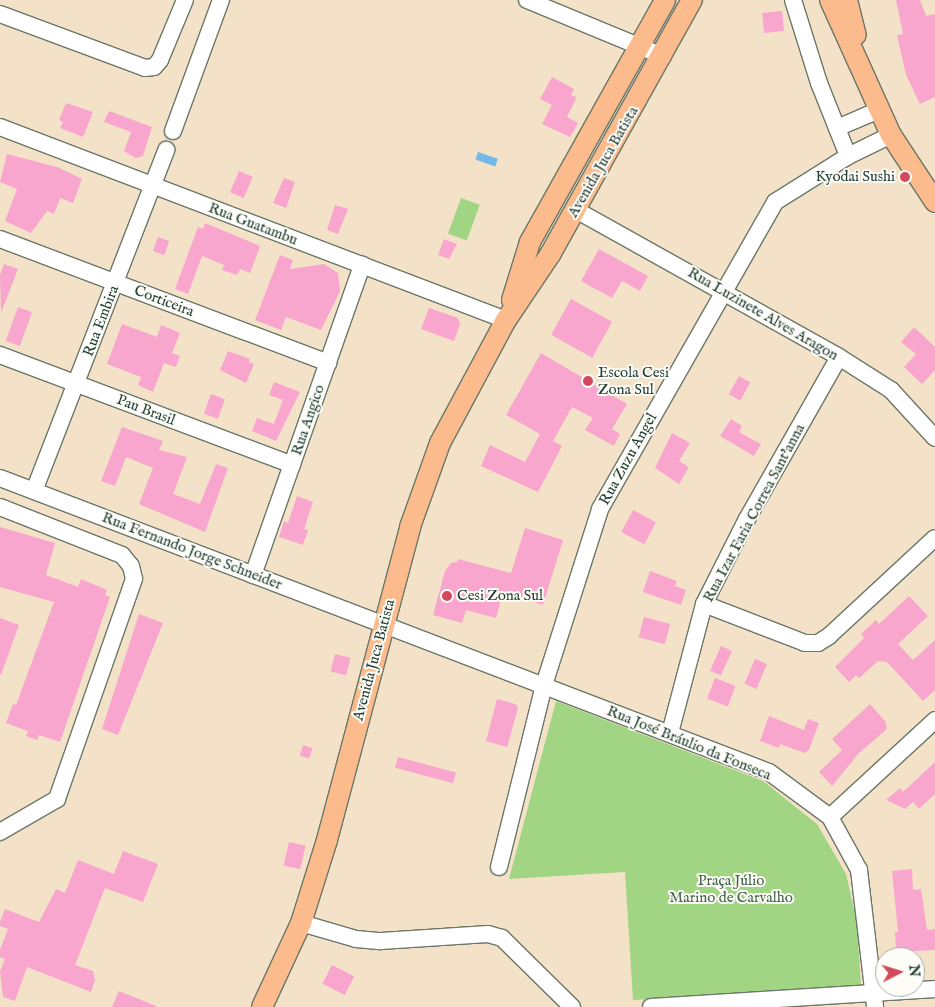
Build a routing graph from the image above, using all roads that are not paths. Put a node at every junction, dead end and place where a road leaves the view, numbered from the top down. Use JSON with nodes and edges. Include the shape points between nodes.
{"nodes":[{"id":1,"x":184,"y":0,"type":"edge"},
{"id":2,"x":527,"y":0,"type":"edge"},
{"id":3,"x":665,"y":0,"type":"edge"},
{"id":4,"x":692,"y":0,"type":"edge"},
{"id":5,"x":793,"y":0,"type":"edge"},
{"id":6,"x":830,"y":0,"type":"edge"},
{"id":7,"x":847,"y":0,"type":"edge"},
{"id":8,"x":215,"y":2,"type":"edge"},
{"id":9,"x":559,"y":5,"type":"edge"},
{"id":10,"x":0,"y":14,"type":"edge"},
{"id":11,"x":639,"y":44,"type":"junction"},
{"id":12,"x":663,"y":56,"type":"junction"},
{"id":13,"x":868,"y":80,"type":"junction"},
{"id":14,"x":879,"y":110,"type":"junction"},
{"id":15,"x":0,"y":127,"type":"edge"},
{"id":16,"x":837,"y":128,"type":"junction"},
{"id":17,"x":173,"y":131,"type":"dead end"},
{"id":18,"x":891,"y":135,"type":"junction"},
{"id":19,"x":166,"y":150,"type":"dead end"},
{"id":20,"x":848,"y":156,"type":"junction"},
{"id":21,"x":154,"y":186,"type":"junction"},
{"id":22,"x":935,"y":202,"type":"edge"},
{"id":23,"x":576,"y":210,"type":"junction"},
{"id":24,"x":0,"y":239,"type":"edge"},
{"id":25,"x":530,"y":242,"type":"junction"},
{"id":26,"x":551,"y":253,"type":"junction"},
{"id":27,"x":362,"y":265,"type":"junction"},
{"id":28,"x":116,"y":283,"type":"junction"},
{"id":29,"x":723,"y":291,"type":"junction"},
{"id":30,"x":506,"y":320,"type":"junction"},
{"id":31,"x":0,"y":354,"type":"edge"},
{"id":32,"x":839,"y":357,"type":"junction"},
{"id":33,"x":328,"y":363,"type":"junction"},
{"id":34,"x":76,"y":384,"type":"junction"},
{"id":35,"x":935,"y":438,"type":"edge"},
{"id":36,"x":292,"y":465,"type":"junction"},
{"id":37,"x":0,"y":478,"type":"edge"},
{"id":38,"x":34,"y":491,"type":"junction"},
{"id":39,"x":0,"y":507,"type":"edge"},
{"id":40,"x":935,"y":538,"type":"edge"},
{"id":41,"x":253,"y":575,"type":"junction"},
{"id":42,"x":704,"y":604,"type":"junction"},
{"id":43,"x":384,"y":624,"type":"junction"},
{"id":44,"x":544,"y":685,"type":"junction"},
{"id":45,"x":935,"y":720,"type":"edge"},
{"id":46,"x":670,"y":733,"type":"junction"},
{"id":47,"x":830,"y":817,"type":"junction"},
{"id":48,"x":0,"y":832,"type":"edge"},
{"id":49,"x":499,"y":867,"type":"dead end"},
{"id":50,"x":301,"y":923,"type":"junction"},
{"id":51,"x":935,"y":989,"type":"edge"},
{"id":52,"x":875,"y":1000,"type":"edge"},
{"id":53,"x":262,"y":1007,"type":"edge"},
{"id":54,"x":572,"y":1007,"type":"edge"},
{"id":55,"x":651,"y":1007,"type":"edge"}],
"edges":[{"from":1,"to":10,"type":"street","via":[[160,60],[154,67],[145,68]]},
{"from":2,"to":9,"type":"street"},
{"from":3,"to":11,"type":"main road","name":"Avenida Juca Batista"},
{"from":4,"to":12,"type":"main road","name":"Avenida Juca Batista"},
{"from":5,"to":16,"type":"street"},
{"from":6,"to":13,"type":"main road"},
{"from":7,"to":13,"type":"main road"},
{"from":8,"to":17,"type":"street"},
{"from":9,"to":11,"type":"street"},
{"from":11,"to":12,"type":"street"},
{"from":11,"to":25,"type":"main road","name":"Avenida Juca Batista"},
{"from":12,"to":23,"type":"main road","name":"Avenida Juca Batista"},
{"from":13,"to":14,"type":"main road"},
{"from":14,"to":16,"type":"street"},
{"from":14,"to":18,"type":"main road"},
{"from":15,"to":21,"type":"street","name":"Rua Guatambu"},
{"from":16,"to":20,"type":"street"},
{"from":18,"to":20,"type":"street","name":"Rua Zuzu Angel"},
{"from":18,"to":22,"type":"main road"},
{"from":19,"to":21,"type":"street","name":"Rua Embira"},
{"from":20,"to":29,"type":"street","name":"Rua Zuzu Angel","via":[[775,202]]},
{"from":21,"to":27,"type":"street","name":"Rua Guatambu"},
{"from":21,"to":28,"type":"street","name":"Rua Embira"},
{"from":23,"to":26,"type":"main road","name":"Avenida Juca Batista"},
{"from":23,"to":29,"type":"street","name":"Rua Luzinete Alves Aragon"},
{"from":24,"to":28,"type":"street","name":"Corticeira"},
{"from":25,"to":26,"type":"main road","via":[[530,249],[537,258]]},
{"from":25,"to":30,"type":"main road","name":"Avenida Juca Batista"},
{"from":26,"to":30,"type":"main road","name":"Avenida Juca Batista"},
{"from":27,"to":30,"type":"street","name":"Rua Guatambu"},
{"from":27,"to":33,"type":"street","name":"Rua Angico"},
{"from":28,"to":33,"type":"street","name":"Corticeira"},
{"from":28,"to":34,"type":"street","name":"Rua Embira"},
{"from":29,"to":32,"type":"street","name":"Rua Luzinete Alves Aragon"},
{"from":29,"to":44,"type":"street","name":"Rua Zuzu Angel","via":[[600,509]]},
{"from":30,"to":43,"type":"main road","name":"Avenida Juca Batista","via":[[440,443],[410,527]]},
{"from":31,"to":34,"type":"street","name":"Pau Brasil"},
{"from":32,"to":35,"type":"street","name":"Rua Luzinete Alves Aragon","via":[[891,390]]},
{"from":32,"to":42,"type":"street","name":"Rua Izar Faria Correa Sant'anna","via":[[747,519]]},
{"from":33,"to":36,"type":"street","name":"Rua Angico"},
{"from":34,"to":36,"type":"street","name":"Pau Brasil"},
{"from":34,"to":38,"type":"street","name":"Rua Embira"},
{"from":36,"to":41,"type":"street","name":"Rua Angico"},
{"from":37,"to":38,"type":"street","name":"Rua Fernando Jorge Schneider"},
{"from":38,"to":41,"type":"street","name":"Rua Fernando Jorge Schneider"},
{"from":39,"to":48,"type":"street","via":[[122,555],[131,566],[134,579],[56,799],[50,806]]},
{"from":40,"to":42,"type":"street","via":[[818,643],[805,642]]},
{"from":41,"to":43,"type":"street","name":"Rua Fernando Jorge Schneider"},
{"from":42,"to":46,"type":"street","name":"Rua Izar Faria Correa Sant'anna"},
{"from":43,"to":44,"type":"street","name":"Rua José Bráulio da Fonseca"},
{"from":43,"to":50,"type":"main road","name":"Avenida Juca Batista","via":[[327,840]]},
{"from":44,"to":46,"type":"street","name":"Rua José Bráulio da Fonseca"},
{"from":44,"to":49,"type":"street","name":"Rua Zuzu Angel"},
{"from":45,"to":47,"type":"street"},
{"from":46,"to":47,"type":"street","name":"Rua José Bráulio da Fonseca","via":[[769,772]]},
{"from":47,"to":52,"type":"street","name":"Rua José Bráulio da Fonseca","via":[[859,870]]},
{"from":50,"to":53,"type":"main road","name":"Avenida Juca Batista"},
{"from":50,"to":54,"type":"street","via":[[356,939],[381,941],[488,934],[502,938]]},
{"from":51,"to":52,"type":"street"},
{"from":52,"to":55,"type":"street"}]}
